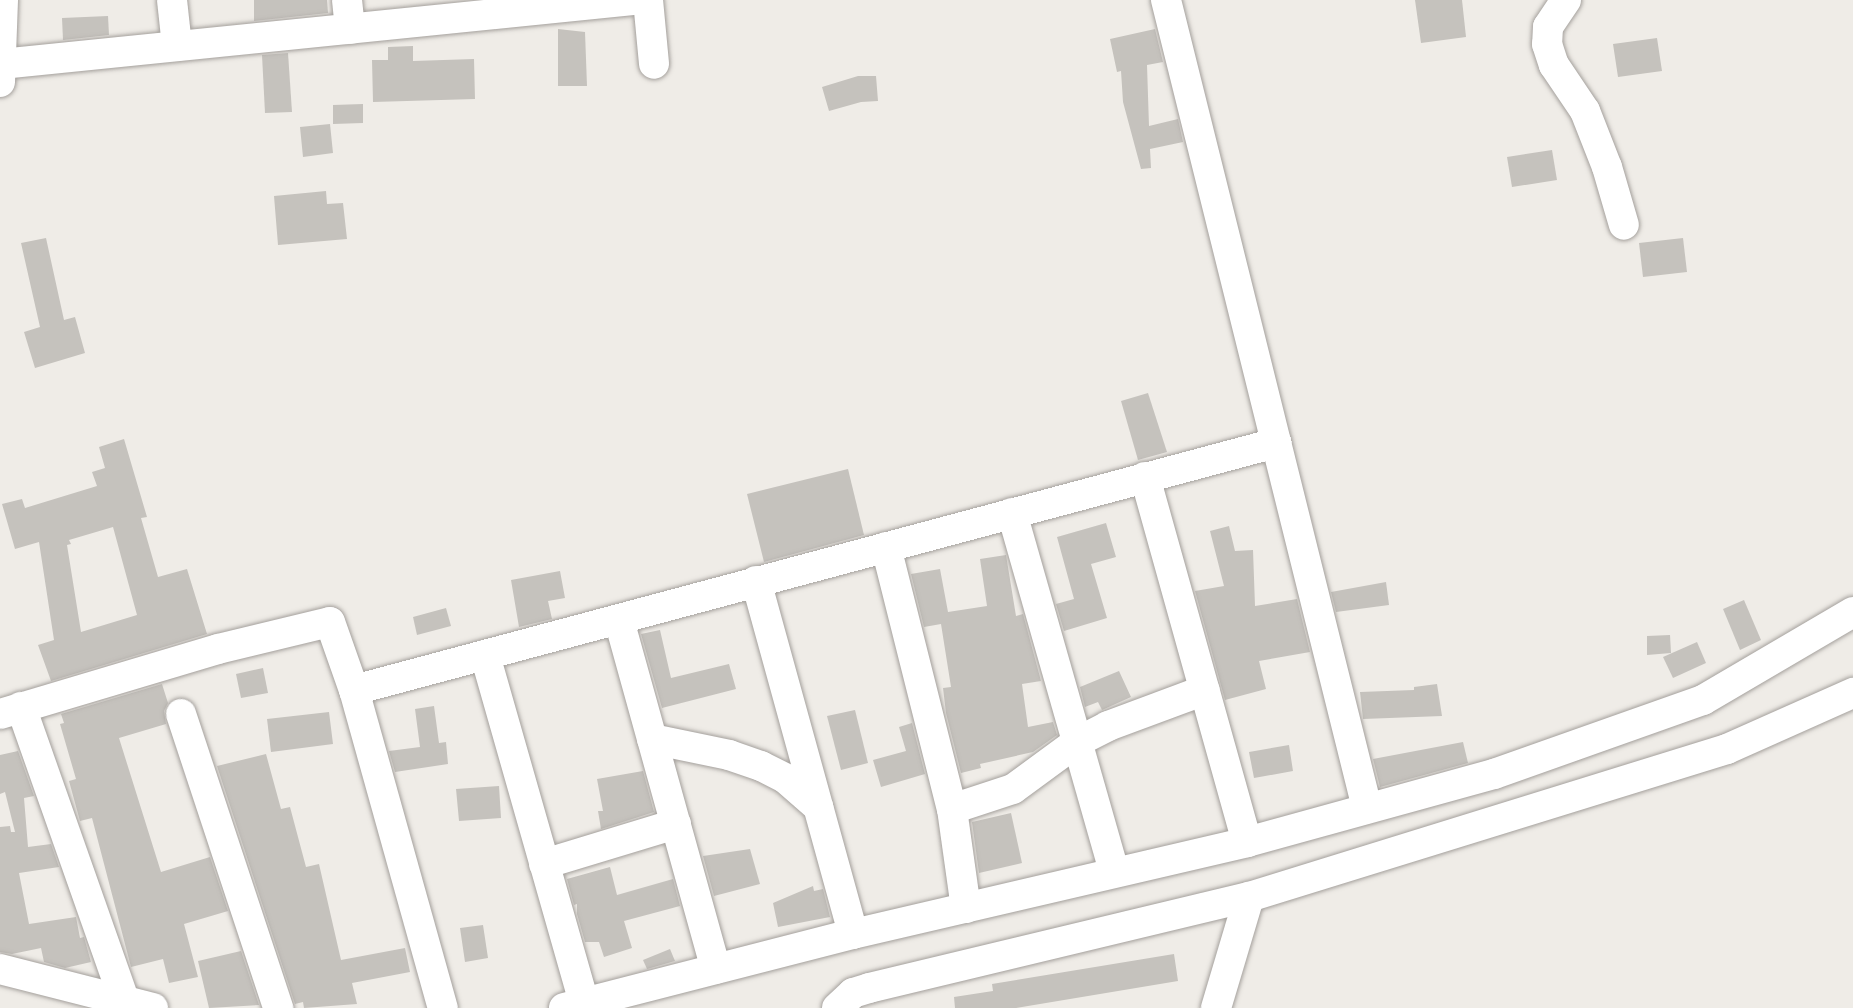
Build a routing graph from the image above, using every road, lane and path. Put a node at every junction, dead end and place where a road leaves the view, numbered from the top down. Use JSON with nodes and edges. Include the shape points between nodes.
{"nodes":[{"id":1,"x":3,"y":0,"type":"edge"},
{"id":2,"x":172,"y":0,"type":"edge"},
{"id":3,"x":633,"y":0,"type":"edge"},
{"id":4,"x":648,"y":0,"type":"edge"},
{"id":5,"x":1166,"y":0,"type":"edge"},
{"id":6,"x":1566,"y":0,"type":"edge"},
{"id":7,"x":512,"y":6,"type":"edge"},
{"id":8,"x":349,"y":14,"type":"edge"},
{"id":9,"x":177,"y":46,"type":"junction"},
{"id":10,"x":1,"y":64,"type":"edge"},
{"id":11,"x":654,"y":64,"type":"dead end"},
{"id":12,"x":0,"y":82,"type":"edge"},
{"id":13,"x":1624,"y":225,"type":"dead end"},
{"id":14,"x":1276,"y":443,"type":"junction"},
{"id":15,"x":1145,"y":477,"type":"junction"},
{"id":16,"x":1012,"y":513,"type":"junction"},
{"id":17,"x":886,"y":547,"type":"junction"},
{"id":18,"x":756,"y":581,"type":"junction"},
{"id":19,"x":1853,"y":612,"type":"edge"},
{"id":20,"x":619,"y":620,"type":"junction"},
{"id":21,"x":485,"y":655,"type":"junction"},
{"id":22,"x":1205,"y":690,"type":"junction"},
{"id":23,"x":354,"y":691,"type":"junction"},
{"id":24,"x":1853,"y":693,"type":"edge"},
{"id":25,"x":10,"y":710,"type":"edge"},
{"id":26,"x":181,"y":714,"type":"dead end"},
{"id":27,"x":652,"y":738,"type":"junction"},
{"id":28,"x":1077,"y":742,"type":"junction"},
{"id":29,"x":818,"y":807,"type":"junction"},
{"id":30,"x":952,"y":808,"type":"junction"},
{"id":31,"x":1367,"y":808,"type":"junction"},
{"id":32,"x":676,"y":824,"type":"junction"},
{"id":33,"x":1247,"y":842,"type":"junction"},
{"id":34,"x":544,"y":864,"type":"junction"},
{"id":35,"x":1114,"y":872,"type":"junction"},
{"id":36,"x":1249,"y":897,"type":"junction"},
{"id":37,"x":966,"y":908,"type":"junction"},
{"id":38,"x":853,"y":934,"type":"junction"},
{"id":39,"x":0,"y":969,"type":"edge"},
{"id":40,"x":716,"y":969,"type":"junction"},
{"id":41,"x":574,"y":1005,"type":"edge"},
{"id":42,"x":135,"y":1006,"type":"edge"},
{"id":43,"x":278,"y":1008,"type":"edge"},
{"id":44,"x":443,"y":1008,"type":"edge"},
{"id":45,"x":837,"y":1008,"type":"edge"},
{"id":46,"x":1216,"y":1008,"type":"edge"}],
"edges":[{"from":1,"to":10,"type":"street"},
{"from":2,"to":9,"type":"street"},
{"from":3,"to":7,"type":"street"},
{"from":4,"to":11,"type":"street"},
{"from":5,"to":14,"type":"street"},
{"from":6,"to":13,"type":"street","via":[[1548,27],[1547,44],[1554,65],[1590,123]]},
{"from":7,"to":8,"type":"street"},
{"from":8,"to":9,"type":"street"},
{"from":9,"to":10,"type":"street"},
{"from":10,"to":12,"type":"street"},
{"from":14,"to":15,"type":"street"},
{"from":14,"to":31,"type":"street"},
{"from":15,"to":16,"type":"street"},
{"from":15,"to":22,"type":"street"},
{"from":16,"to":17,"type":"street"},
{"from":16,"to":28,"type":"street"},
{"from":17,"to":18,"type":"street"},
{"from":17,"to":30,"type":"street"},
{"from":18,"to":20,"type":"street"},
{"from":18,"to":29,"type":"street"},
{"from":19,"to":31,"type":"street","via":[[1703,700],[1494,774]]},
{"from":20,"to":21,"type":"street"},
{"from":20,"to":27,"type":"street"},
{"from":21,"to":23,"type":"street"},
{"from":21,"to":34,"type":"street"},
{"from":22,"to":28,"type":"street"},
{"from":22,"to":33,"type":"street"},
{"from":23,"to":25,"type":"street","via":[[330,622],[218,649]]},
{"from":23,"to":44,"type":"street"},
{"from":24,"to":36,"type":"street","via":[[1727,749]]},
{"from":25,"to":42,"type":"street"},
{"from":26,"to":43,"type":"street"},
{"from":27,"to":29,"type":"street","via":[[761,766],[786,779]]},
{"from":27,"to":32,"type":"street"},
{"from":28,"to":30,"type":"street","via":[[1013,789]]},
{"from":28,"to":35,"type":"street"},
{"from":29,"to":38,"type":"street"},
{"from":30,"to":37,"type":"street"},
{"from":31,"to":33,"type":"street"},
{"from":32,"to":34,"type":"street"},
{"from":32,"to":40,"type":"street"},
{"from":33,"to":35,"type":"street"},
{"from":34,"to":41,"type":"street"},
{"from":35,"to":37,"type":"street"},
{"from":36,"to":45,"type":"street","via":[[869,988],[853,993]]},
{"from":36,"to":46,"type":"street"},
{"from":37,"to":38,"type":"street"},
{"from":38,"to":40,"type":"street"},
{"from":39,"to":42,"type":"street"},
{"from":40,"to":41,"type":"street"}]}
